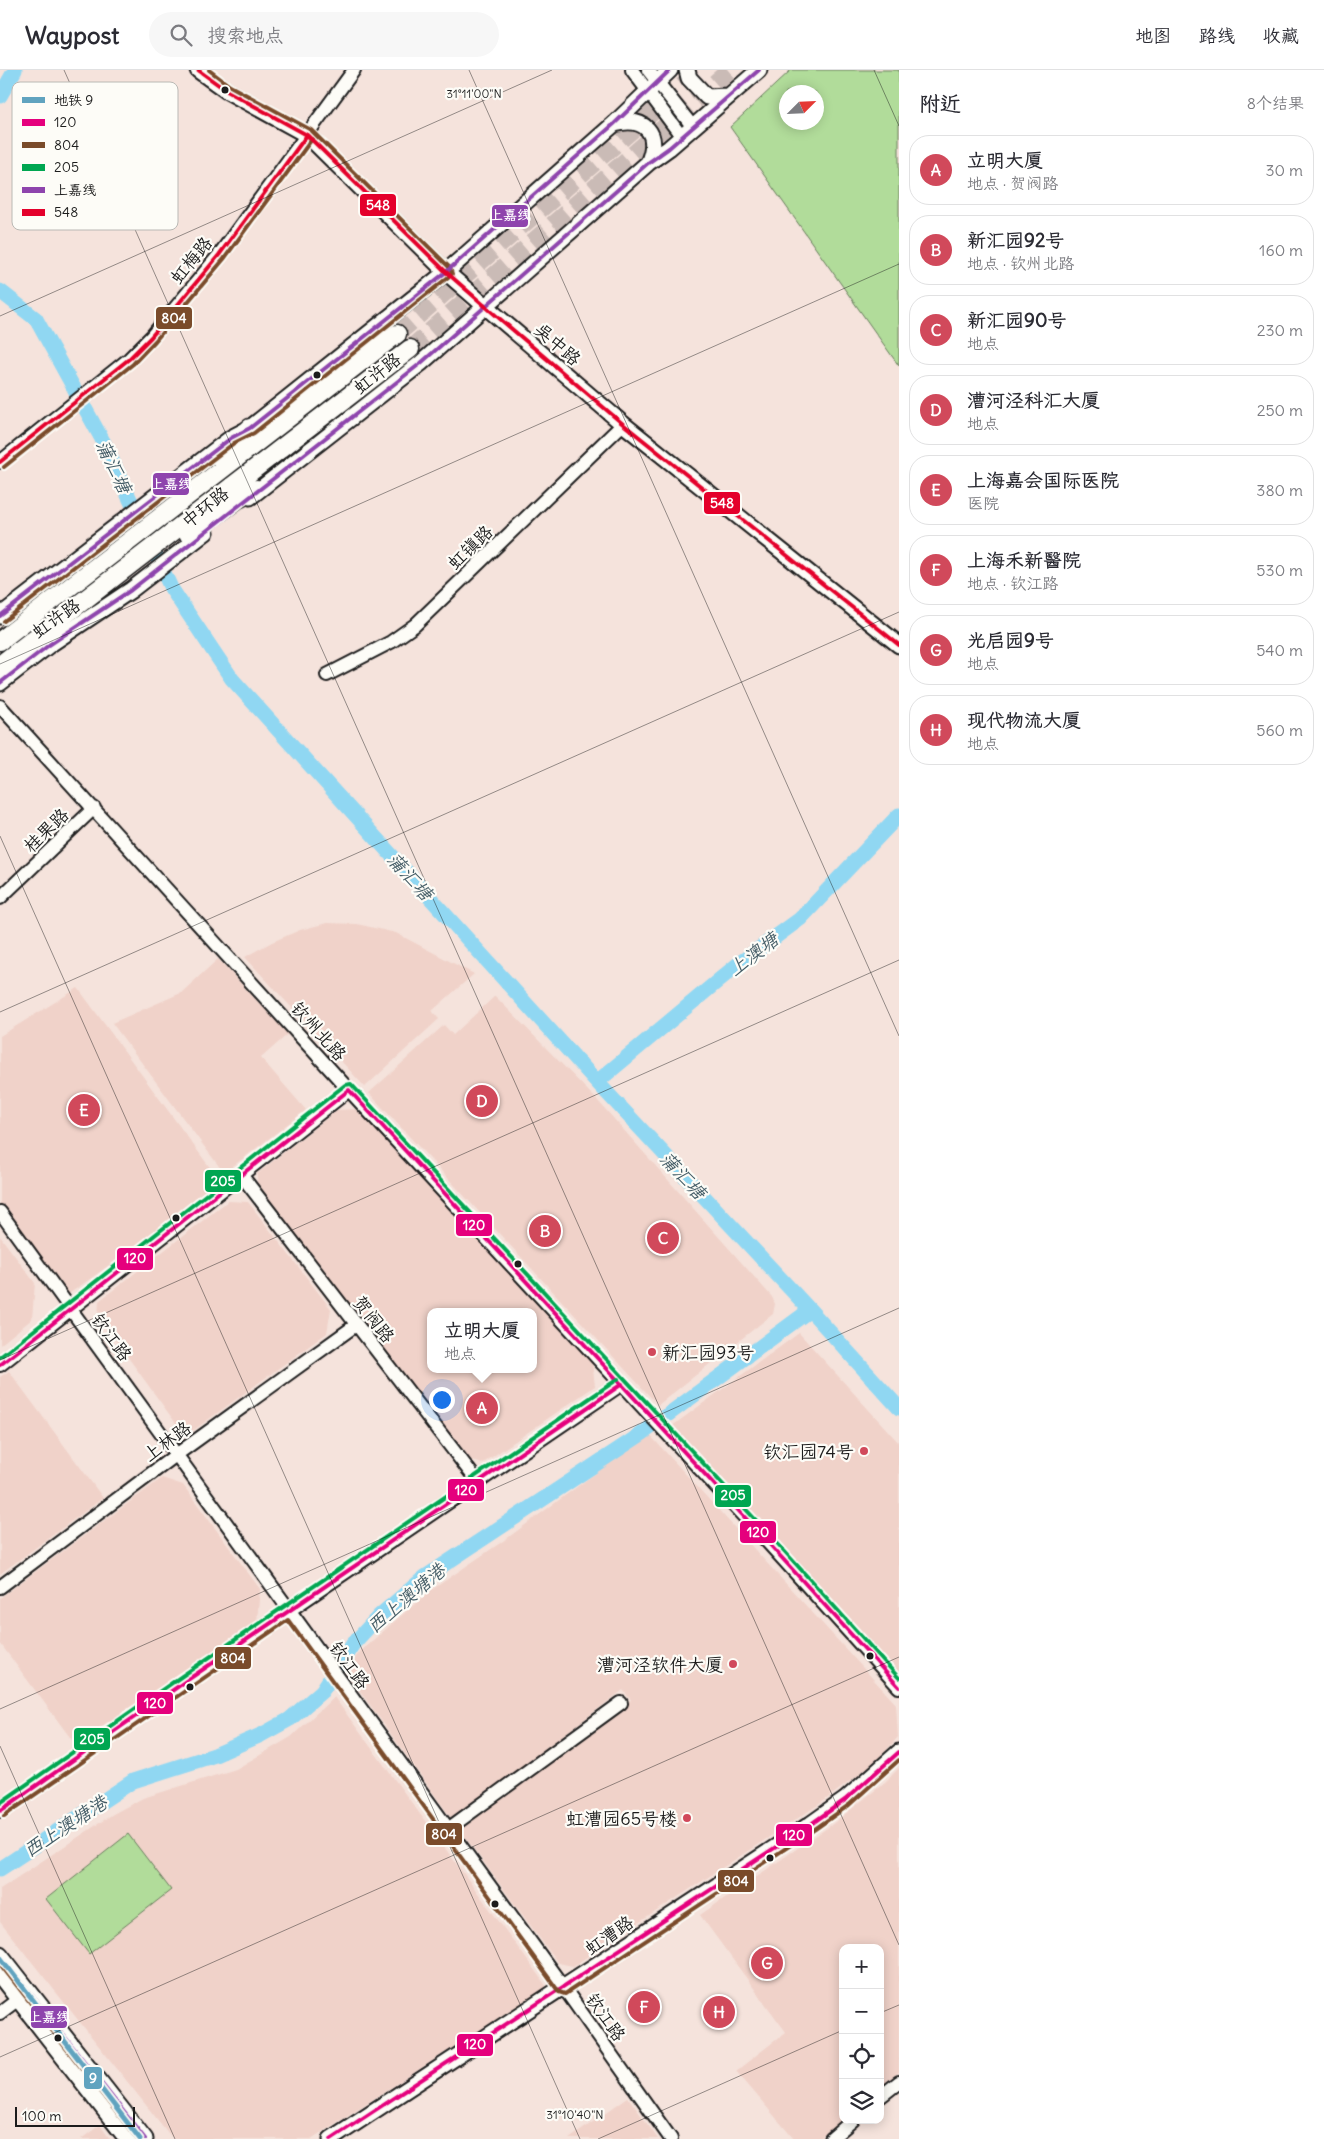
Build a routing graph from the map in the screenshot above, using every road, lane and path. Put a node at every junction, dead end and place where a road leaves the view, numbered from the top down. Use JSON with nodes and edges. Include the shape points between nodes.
{"nodes":[{"id":1,"x":198,"y":70,"type":"edge"},
{"id":2,"x":354,"y":70,"type":"edge"},
{"id":3,"x":632,"y":70,"type":"edge"},
{"id":4,"x":648,"y":70,"type":"edge"},
{"id":5,"x":670,"y":70,"type":"edge"},
{"id":6,"x":687,"y":70,"type":"edge"},
{"id":7,"x":758,"y":70,"type":"edge"},
{"id":8,"x":653,"y":88,"type":"junction"},
{"id":9,"x":728,"y":96,"type":"junction"},
{"id":10,"x":614,"y":124,"type":"junction"},
{"id":11,"x":687,"y":132,"type":"junction"},
{"id":12,"x":308,"y":135,"type":"junction"},
{"id":13,"x":648,"y":163,"type":"junction"},
{"id":14,"x":446,"y":272,"type":"junction"},
{"id":15,"x":485,"y":306,"type":"junction"},
{"id":16,"x":397,"y":334,"type":"tunnel mouth"},
{"id":17,"x":410,"y":349,"type":"tunnel mouth"},
{"id":18,"x":623,"y":424,"type":"junction"},
{"id":19,"x":250,"y":428,"type":"joint"},
{"id":20,"x":0,"y":462,"type":"edge"},
{"id":21,"x":257,"y":489,"type":"joint"},
{"id":22,"x":159,"y":506,"type":"junction"},
{"id":23,"x":119,"y":537,"type":"junction"},
{"id":24,"x":178,"y":542,"type":"junction"},
{"id":25,"x":137,"y":572,"type":"junction"},
{"id":26,"x":0,"y":616,"type":"edge"},
{"id":27,"x":1,"y":640,"type":"edge"},
{"id":28,"x":899,"y":645,"type":"edge"},
{"id":29,"x":0,"y":665,"type":"edge"},
{"id":30,"x":327,"y":675,"type":"dead end"},
{"id":31,"x":0,"y":683,"type":"edge"},
{"id":32,"x":0,"y":706,"type":"edge"},
{"id":33,"x":94,"y":808,"type":"junction"},
{"id":34,"x":0,"y":898,"type":"edge"},
{"id":35,"x":349,"y":1090,"type":"junction"},
{"id":36,"x":242,"y":1176,"type":"junction"},
{"id":37,"x":0,"y":1212,"type":"edge"},
{"id":38,"x":70,"y":1310,"type":"junction"},
{"id":39,"x":356,"y":1324,"type":"junction"},
{"id":40,"x":0,"y":1365,"type":"edge"},
{"id":41,"x":622,"y":1384,"type":"junction"},
{"id":42,"x":176,"y":1455,"type":"junction"},
{"id":43,"x":478,"y":1482,"type":"junction"},
{"id":44,"x":0,"y":1587,"type":"edge"},
{"id":45,"x":289,"y":1610,"type":"junction"},
{"id":46,"x":899,"y":1687,"type":"edge"},
{"id":47,"x":621,"y":1703,"type":"dead end"},
{"id":48,"x":899,"y":1752,"type":"edge"},
{"id":49,"x":0,"y":1811,"type":"edge"},
{"id":50,"x":448,"y":1829,"type":"junction"},
{"id":51,"x":0,"y":1954,"type":"edge"},
{"id":52,"x":0,"y":1976,"type":"edge"},
{"id":53,"x":564,"y":1988,"type":"junction"},
{"id":54,"x":24,"y":1995,"type":"junction"},
{"id":55,"x":0,"y":2013,"type":"edge"},
{"id":56,"x":899,"y":2082,"type":"edge"},
{"id":57,"x":884,"y":2094,"type":"edge"},
{"id":58,"x":848,"y":2124,"type":"edge"},
{"id":59,"x":127,"y":2139,"type":"edge"},
{"id":60,"x":145,"y":2139,"type":"edge"},
{"id":61,"x":332,"y":2139,"type":"edge"},
{"id":62,"x":671,"y":2139,"type":"edge"},
{"id":63,"x":831,"y":2139,"type":"edge"}],
"edges":[{"from":1,"to":12,"type":"main road","name":"吴中路","via":[[227,91]]},
{"from":2,"to":12,"type":"street","name":"虹梅路"},
{"from":3,"to":8,"type":"street"},
{"from":4,"to":8,"type":"street"},
{"from":5,"to":8,"type":"main road","name":"虹许路"},
{"from":6,"to":9,"type":"main road","via":[[689,78],[707,97]]},
{"from":7,"to":9,"type":"main road","name":"虹许路"},
{"from":8,"to":10,"type":"main road","name":"虹许路"},
{"from":8,"to":11,"type":"street"},
{"from":9,"to":11,"type":"main road","name":"虹许路"},
{"from":10,"to":13,"type":"main road","via":[[633,122],[648,130],[653,146]]},
{"from":10,"to":14,"type":"main road","name":"虹许路"},
{"from":11,"to":13,"type":"main road","name":"虹许路"},
{"from":12,"to":14,"type":"main road","name":"吴中路"},
{"from":12,"to":20,"type":"street","name":"虹梅路","via":[[218,255],[170,315],[129,359]]},
{"from":13,"to":15,"type":"main road","name":"虹许路"},
{"from":14,"to":15,"type":"main road","name":"吴中路"},
{"from":14,"to":19,"type":"main road","name":"虹许路"},
{"from":15,"to":18,"type":"main road","name":"吴中路"},
{"from":15,"to":21,"type":"main road","name":"虹许路","via":[[421,363]]},
{"from":16,"to":22,"type":"highway","name":"中环路"},
{"from":17,"to":24,"type":"highway","name":"中环路"},
{"from":18,"to":28,"type":"main road","name":"吴中路"},
{"from":18,"to":30,"type":"street","name":"虹镇路","via":[[415,625],[391,642]]},
{"from":19,"to":22,"type":"highway"},
{"from":21,"to":24,"type":"highway","via":[[236,500]]},
{"from":22,"to":23,"type":"highway","name":"中环路"},
{"from":23,"to":26,"type":"main road","name":"虹许路"},
{"from":23,"to":27,"type":"highway","name":"中环路"},
{"from":24,"to":25,"type":"highway","name":"中环路"},
{"from":25,"to":29,"type":"highway","name":"中环路","via":[[55,623]]},
{"from":25,"to":31,"type":"main road","name":"虹许路"},
{"from":32,"to":33,"type":"street","name":"钦州北路"},
{"from":33,"to":34,"type":"street","name":"桂果路"},
{"from":33,"to":35,"type":"street","name":"钦州北路"},
{"from":35,"to":36,"type":"street"},
{"from":35,"to":41,"type":"street","name":"钦州北路"},
{"from":36,"to":38,"type":"street"},
{"from":36,"to":39,"type":"street","name":"贺阀路"},
{"from":37,"to":38,"type":"street","name":"钦江路"},
{"from":38,"to":40,"type":"street"},
{"from":38,"to":42,"type":"street","name":"钦江路"},
{"from":39,"to":42,"type":"street","name":"上林路"},
{"from":39,"to":43,"type":"street","name":"贺阀路"},
{"from":41,"to":43,"type":"street"},
{"from":41,"to":46,"type":"street","name":"钦州北路"},
{"from":42,"to":44,"type":"street","name":"上林路"},
{"from":42,"to":45,"type":"street","name":"钦江路"},
{"from":43,"to":45,"type":"street"},
{"from":45,"to":49,"type":"street"},
{"from":45,"to":50,"type":"street","name":"钦江路"},
{"from":47,"to":50,"type":"street"},
{"from":48,"to":53,"type":"main road","name":"虹漕路","via":[[846,1800]]},
{"from":50,"to":53,"type":"street","name":"钦江路"},
{"from":51,"to":54,"type":"main road"},
{"from":52,"to":54,"type":"main road"},
{"from":53,"to":61,"type":"main road","name":"虹漕路"},
{"from":53,"to":62,"type":"street","name":"钦江路"},
{"from":54,"to":55,"type":"street"},
{"from":54,"to":59,"type":"main road"},
{"from":54,"to":60,"type":"main road"},
{"from":56,"to":57,"type":"street"},
{"from":58,"to":63,"type":"street"}]}
